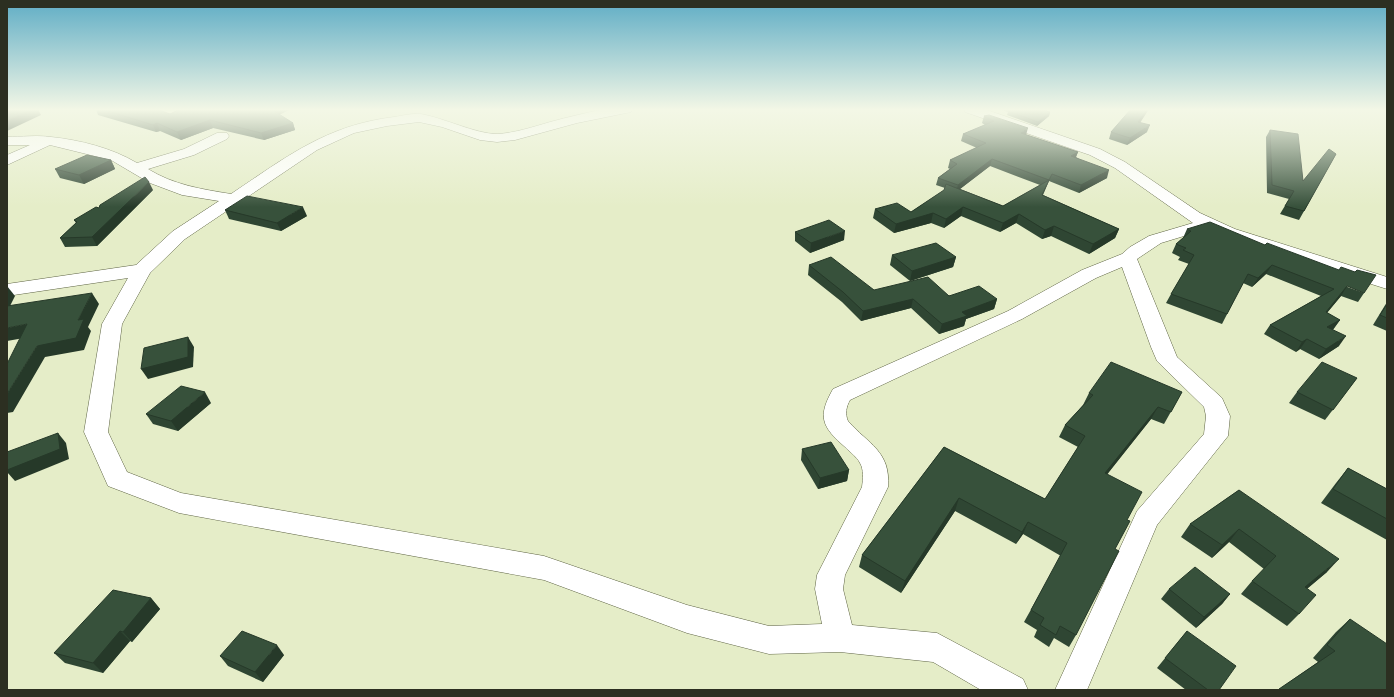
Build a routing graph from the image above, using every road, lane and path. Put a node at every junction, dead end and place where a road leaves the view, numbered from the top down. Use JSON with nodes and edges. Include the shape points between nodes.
{"nodes":[{"id":1,"x":49,"y":142,"type":"edge"},
{"id":2,"x":52,"y":142,"type":"edge"},
{"id":3,"x":211,"y":142,"type":"edge"},
{"id":4,"x":324,"y":142,"type":"edge"},
{"id":5,"x":1065,"y":142,"type":"edge"},
{"id":6,"x":7,"y":161,"type":"edge"},
{"id":7,"x":136,"y":168,"type":"junction"},
{"id":8,"x":234,"y":199,"type":"junction"},
{"id":9,"x":1208,"y":224,"type":"junction"},
{"id":10,"x":1128,"y":258,"type":"junction"},
{"id":11,"x":142,"y":270,"type":"junction"},
{"id":12,"x":1387,"y":283,"type":"edge"},
{"id":13,"x":7,"y":290,"type":"edge"},
{"id":14,"x":840,"y":638,"type":"junction"},
{"id":15,"x":1012,"y":690,"type":"edge"},
{"id":16,"x":1071,"y":690,"type":"edge"}],
"edges":[{"from":1,"to":6,"type":"street"},
{"from":2,"to":7,"type":"street","via":[[116,157]]},
{"from":3,"to":7,"type":"street","via":[[189,152]]},
{"from":4,"to":8,"type":"street"},
{"from":5,"to":9,"type":"street","via":[[1096,152],[1120,165]]},
{"from":7,"to":8,"type":"street","via":[[156,180],[188,192]]},
{"from":8,"to":11,"type":"street","via":[[179,235]]},
{"from":9,"to":10,"type":"street","via":[[1172,233],[1138,247]]},
{"from":9,"to":12,"type":"street"},
{"from":10,"to":14,"type":"street","via":[[1089,274],[1015,315],[841,395],[835,404],[834,416],[841,430],[872,461],[876,474],[874,487],[831,575],[829,589]]},
{"from":10,"to":16,"type":"street","via":[[1168,361],[1214,404],[1218,416],[1217,429],[1216,436],[1146,519]]},
{"from":11,"to":13,"type":"street"},
{"from":11,"to":14,"type":"street","via":[[112,324],[96,432],[117,479],[179,503],[544,568],[687,619],[769,640]]},
{"from":14,"to":15,"type":"street","via":[[937,648]]}]}
